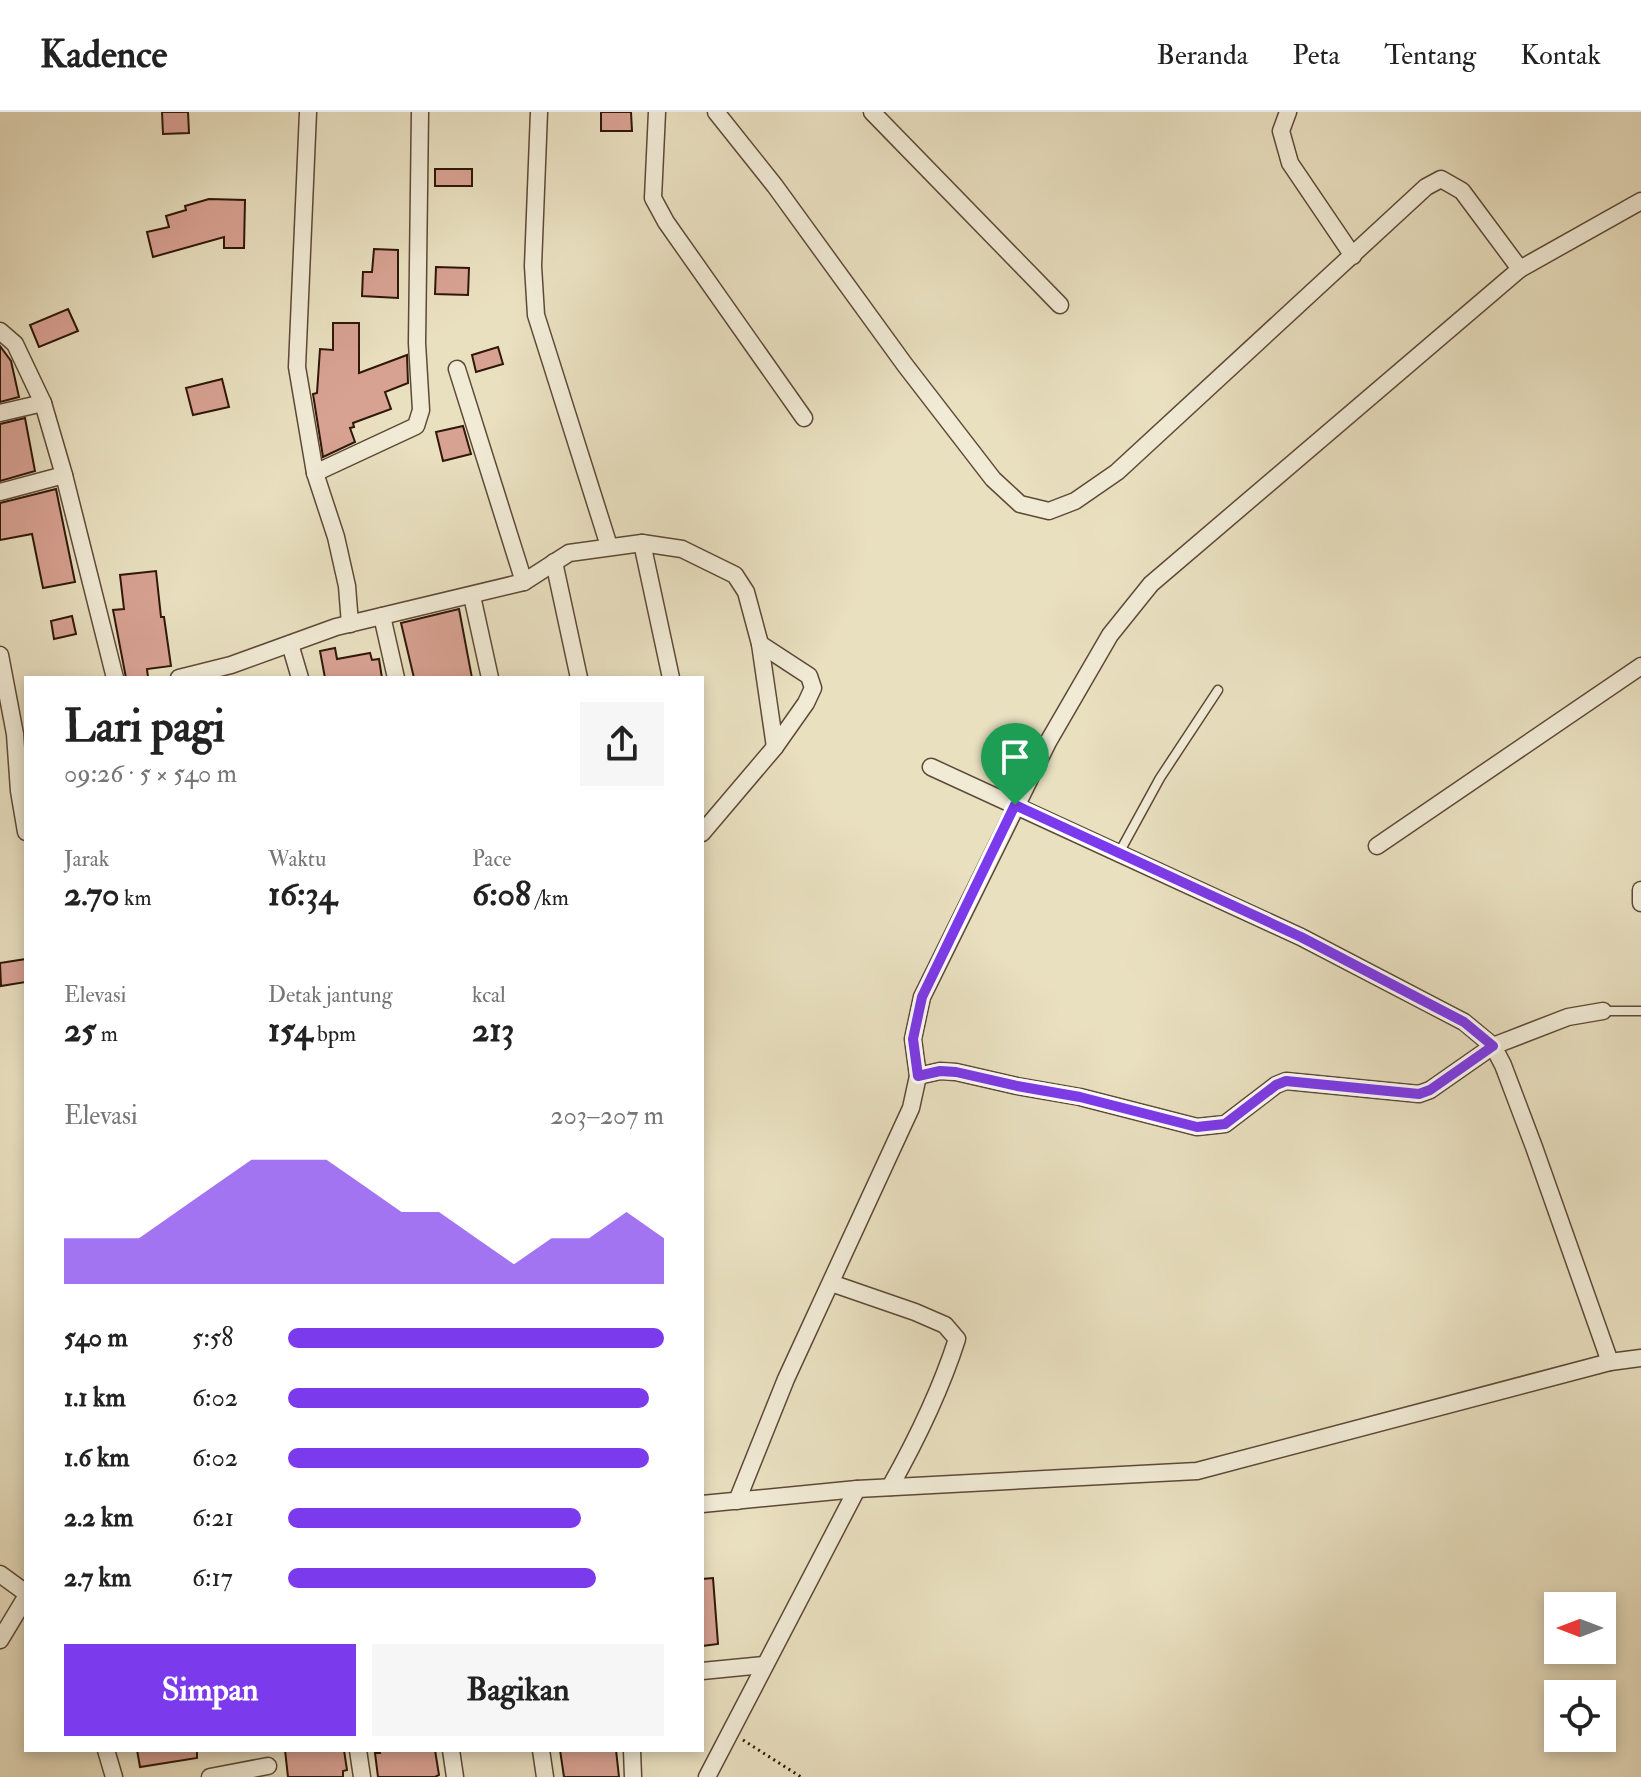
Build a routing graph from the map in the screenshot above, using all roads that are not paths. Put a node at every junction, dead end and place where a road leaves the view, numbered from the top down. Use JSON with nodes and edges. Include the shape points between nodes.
{"nodes":[{"id":1,"x":308,"y":112,"type":"edge"},
{"id":2,"x":420,"y":112,"type":"edge"},
{"id":3,"x":539,"y":112,"type":"edge"},
{"id":4,"x":657,"y":112,"type":"edge"},
{"id":5,"x":716,"y":112,"type":"edge"},
{"id":6,"x":872,"y":112,"type":"edge"},
{"id":7,"x":1288,"y":112,"type":"edge"},
{"id":8,"x":1641,"y":201,"type":"edge"},
{"id":9,"x":1353,"y":256,"type":"junction"},
{"id":10,"x":1520,"y":269,"type":"junction"},
{"id":11,"x":1060,"y":305,"type":"dead end"},
{"id":12,"x":0,"y":331,"type":"edge"},
{"id":13,"x":457,"y":369,"type":"dead end"},
{"id":14,"x":43,"y":403,"type":"junction"},
{"id":15,"x":0,"y":413,"type":"edge"},
{"id":16,"x":804,"y":418,"type":"dead end"},
{"id":17,"x":315,"y":473,"type":"junction"},
{"id":18,"x":64,"y":475,"type":"junction"},
{"id":19,"x":0,"y":492,"type":"edge"},
{"id":20,"x":642,"y":543,"type":"junction"},
{"id":21,"x":609,"y":546,"type":"junction"},
{"id":22,"x":554,"y":562,"type":"junction"},
{"id":23,"x":524,"y":582,"type":"junction"},
{"id":24,"x":472,"y":596,"type":"junction"},
{"id":25,"x":382,"y":616,"type":"junction"},
{"id":26,"x":350,"y":624,"type":"junction"},
{"id":27,"x":290,"y":644,"type":"junction"},
{"id":28,"x":760,"y":644,"type":"junction"},
{"id":29,"x":0,"y":655,"type":"edge"},
{"id":30,"x":1641,"y":666,"type":"edge"},
{"id":31,"x":114,"y":676,"type":"edge"},
{"id":32,"x":187,"y":676,"type":"edge"},
{"id":33,"x":299,"y":676,"type":"edge"},
{"id":34,"x":396,"y":676,"type":"edge"},
{"id":35,"x":490,"y":676,"type":"edge"},
{"id":36,"x":579,"y":676,"type":"edge"},
{"id":37,"x":671,"y":676,"type":"edge"},
{"id":38,"x":1218,"y":690,"type":"dead end"},
{"id":39,"x":24,"y":708,"type":"edge"},
{"id":40,"x":4,"y":712,"type":"edge"},
{"id":41,"x":775,"y":747,"type":"junction"},
{"id":42,"x":931,"y":767,"type":"dead end"},
{"id":43,"x":1015,"y":805,"type":"junction"},
{"id":44,"x":24,"y":820,"type":"edge"},
{"id":45,"x":704,"y":829,"type":"edge"},
{"id":46,"x":1377,"y":846,"type":"dead end"},
{"id":47,"x":1119,"y":853,"type":"junction"},
{"id":48,"x":1641,"y":890,"type":"edge"},
{"id":49,"x":1641,"y":903,"type":"edge"},
{"id":50,"x":1603,"y":1011,"type":"joint"},
{"id":51,"x":1641,"y":1011,"type":"edge"},
{"id":52,"x":1493,"y":1046,"type":"junction"},
{"id":53,"x":918,"y":1076,"type":"junction"},
{"id":54,"x":831,"y":1283,"type":"junction"},
{"id":55,"x":1641,"y":1358,"type":"edge"},
{"id":56,"x":1610,"y":1362,"type":"junction"},
{"id":57,"x":890,"y":1487,"type":"junction"},
{"id":58,"x":857,"y":1489,"type":"junction"},
{"id":59,"x":737,"y":1501,"type":"junction"},
{"id":60,"x":704,"y":1504,"type":"edge"},
{"id":61,"x":0,"y":1574,"type":"edge"},
{"id":62,"x":24,"y":1593,"type":"edge"},
{"id":63,"x":24,"y":1598,"type":"edge"},
{"id":64,"x":0,"y":1640,"type":"edge"},
{"id":65,"x":764,"y":1665,"type":"junction"},
{"id":66,"x":704,"y":1671,"type":"edge"},
{"id":67,"x":107,"y":1752,"type":"edge"},
{"id":68,"x":358,"y":1752,"type":"edge"},
{"id":69,"x":451,"y":1752,"type":"edge"},
{"id":70,"x":541,"y":1752,"type":"edge"},
{"id":71,"x":632,"y":1752,"type":"edge"},
{"id":72,"x":267,"y":1764,"type":"edge"},
{"id":73,"x":114,"y":1777,"type":"edge"},
{"id":74,"x":210,"y":1777,"type":"edge"},
{"id":75,"x":362,"y":1777,"type":"edge"},
{"id":76,"x":455,"y":1777,"type":"edge"},
{"id":77,"x":545,"y":1777,"type":"edge"},
{"id":78,"x":633,"y":1777,"type":"edge"},
{"id":79,"x":707,"y":1777,"type":"edge"}],
"edges":[{"from":1,"to":17,"type":"street","via":[[297,367]]},
{"from":2,"to":17,"type":"street","via":[[421,410],[416,426]]},
{"from":3,"to":21,"type":"street","via":[[536,315]]},
{"from":4,"to":16,"type":"street","via":[[653,198]]},
{"from":5,"to":9,"type":"street","via":[[993,479],[1020,504],[1049,511],[1075,501],[1117,472]]},
{"from":6,"to":11,"type":"street"},
{"from":7,"to":9,"type":"street","via":[[1281,131],[1290,163]]},
{"from":8,"to":10,"type":"street"},
{"from":9,"to":10,"type":"street","via":[[1441,179],[1462,191]]},
{"from":10,"to":43,"type":"street","via":[[1151,584],[1110,635]]},
{"from":12,"to":14,"type":"street","via":[[15,344]]},
{"from":13,"to":23,"type":"street"},
{"from":14,"to":15,"type":"street"},
{"from":14,"to":18,"type":"street"},
{"from":17,"to":26,"type":"street","via":[[336,537]]},
{"from":18,"to":19,"type":"street"},
{"from":18,"to":31,"type":"street"},
{"from":20,"to":21,"type":"street"},
{"from":20,"to":28,"type":"street","via":[[682,549],[735,575],[746,592]]},
{"from":20,"to":37,"type":"street"},
{"from":21,"to":22,"type":"street","via":[[569,553]]},
{"from":22,"to":23,"type":"street"},
{"from":22,"to":36,"type":"street"},
{"from":23,"to":24,"type":"street"},
{"from":24,"to":25,"type":"street"},
{"from":24,"to":35,"type":"street"},
{"from":25,"to":26,"type":"street"},
{"from":25,"to":34,"type":"street"},
{"from":26,"to":27,"type":"street"},
{"from":27,"to":32,"type":"street"},
{"from":27,"to":33,"type":"street"},
{"from":28,"to":41,"type":"street"},
{"from":28,"to":41,"type":"street","via":[[809,676],[813,688]]},
{"from":29,"to":40,"type":"street"},
{"from":30,"to":46,"type":"street"},
{"from":38,"to":47,"type":"lane"},
{"from":39,"to":40,"type":"street"},
{"from":40,"to":44,"type":"street","via":[[15,734]]},
{"from":41,"to":45,"type":"street"},
{"from":42,"to":43,"type":"street"},
{"from":43,"to":47,"type":"street"},
{"from":43,"to":53,"type":"street","via":[[922,997],[913,1039]]},
{"from":47,"to":52,"type":"street","via":[[1301,937],[1464,1022]]},
{"from":48,"to":49,"type":"street"},
{"from":50,"to":51,"type":"lane"},
{"from":50,"to":52,"type":"street","via":[[1568,1017]]},
{"from":52,"to":53,"type":"street","via":[[1419,1094],[1286,1081],[1225,1124],[1197,1127],[956,1072]]},
{"from":52,"to":56,"type":"street"},
{"from":53,"to":54,"type":"street","via":[[911,1108]]},
{"from":54,"to":57,"type":"street","via":[[945,1325],[957,1339],[924,1426]]},
{"from":54,"to":59,"type":"street"},
{"from":55,"to":56,"type":"street"},
{"from":56,"to":57,"type":"street","via":[[1197,1471]]},
{"from":57,"to":58,"type":"street"},
{"from":58,"to":59,"type":"street"},
{"from":58,"to":65,"type":"street"},
{"from":59,"to":60,"type":"street"},
{"from":61,"to":62,"type":"street"},
{"from":63,"to":64,"type":"street"},
{"from":65,"to":66,"type":"street"},
{"from":65,"to":79,"type":"street"},
{"from":67,"to":73,"type":"street"},
{"from":68,"to":75,"type":"street"},
{"from":69,"to":76,"type":"street"},
{"from":70,"to":77,"type":"street"},
{"from":71,"to":78,"type":"street"},
{"from":72,"to":74,"type":"street"}]}
